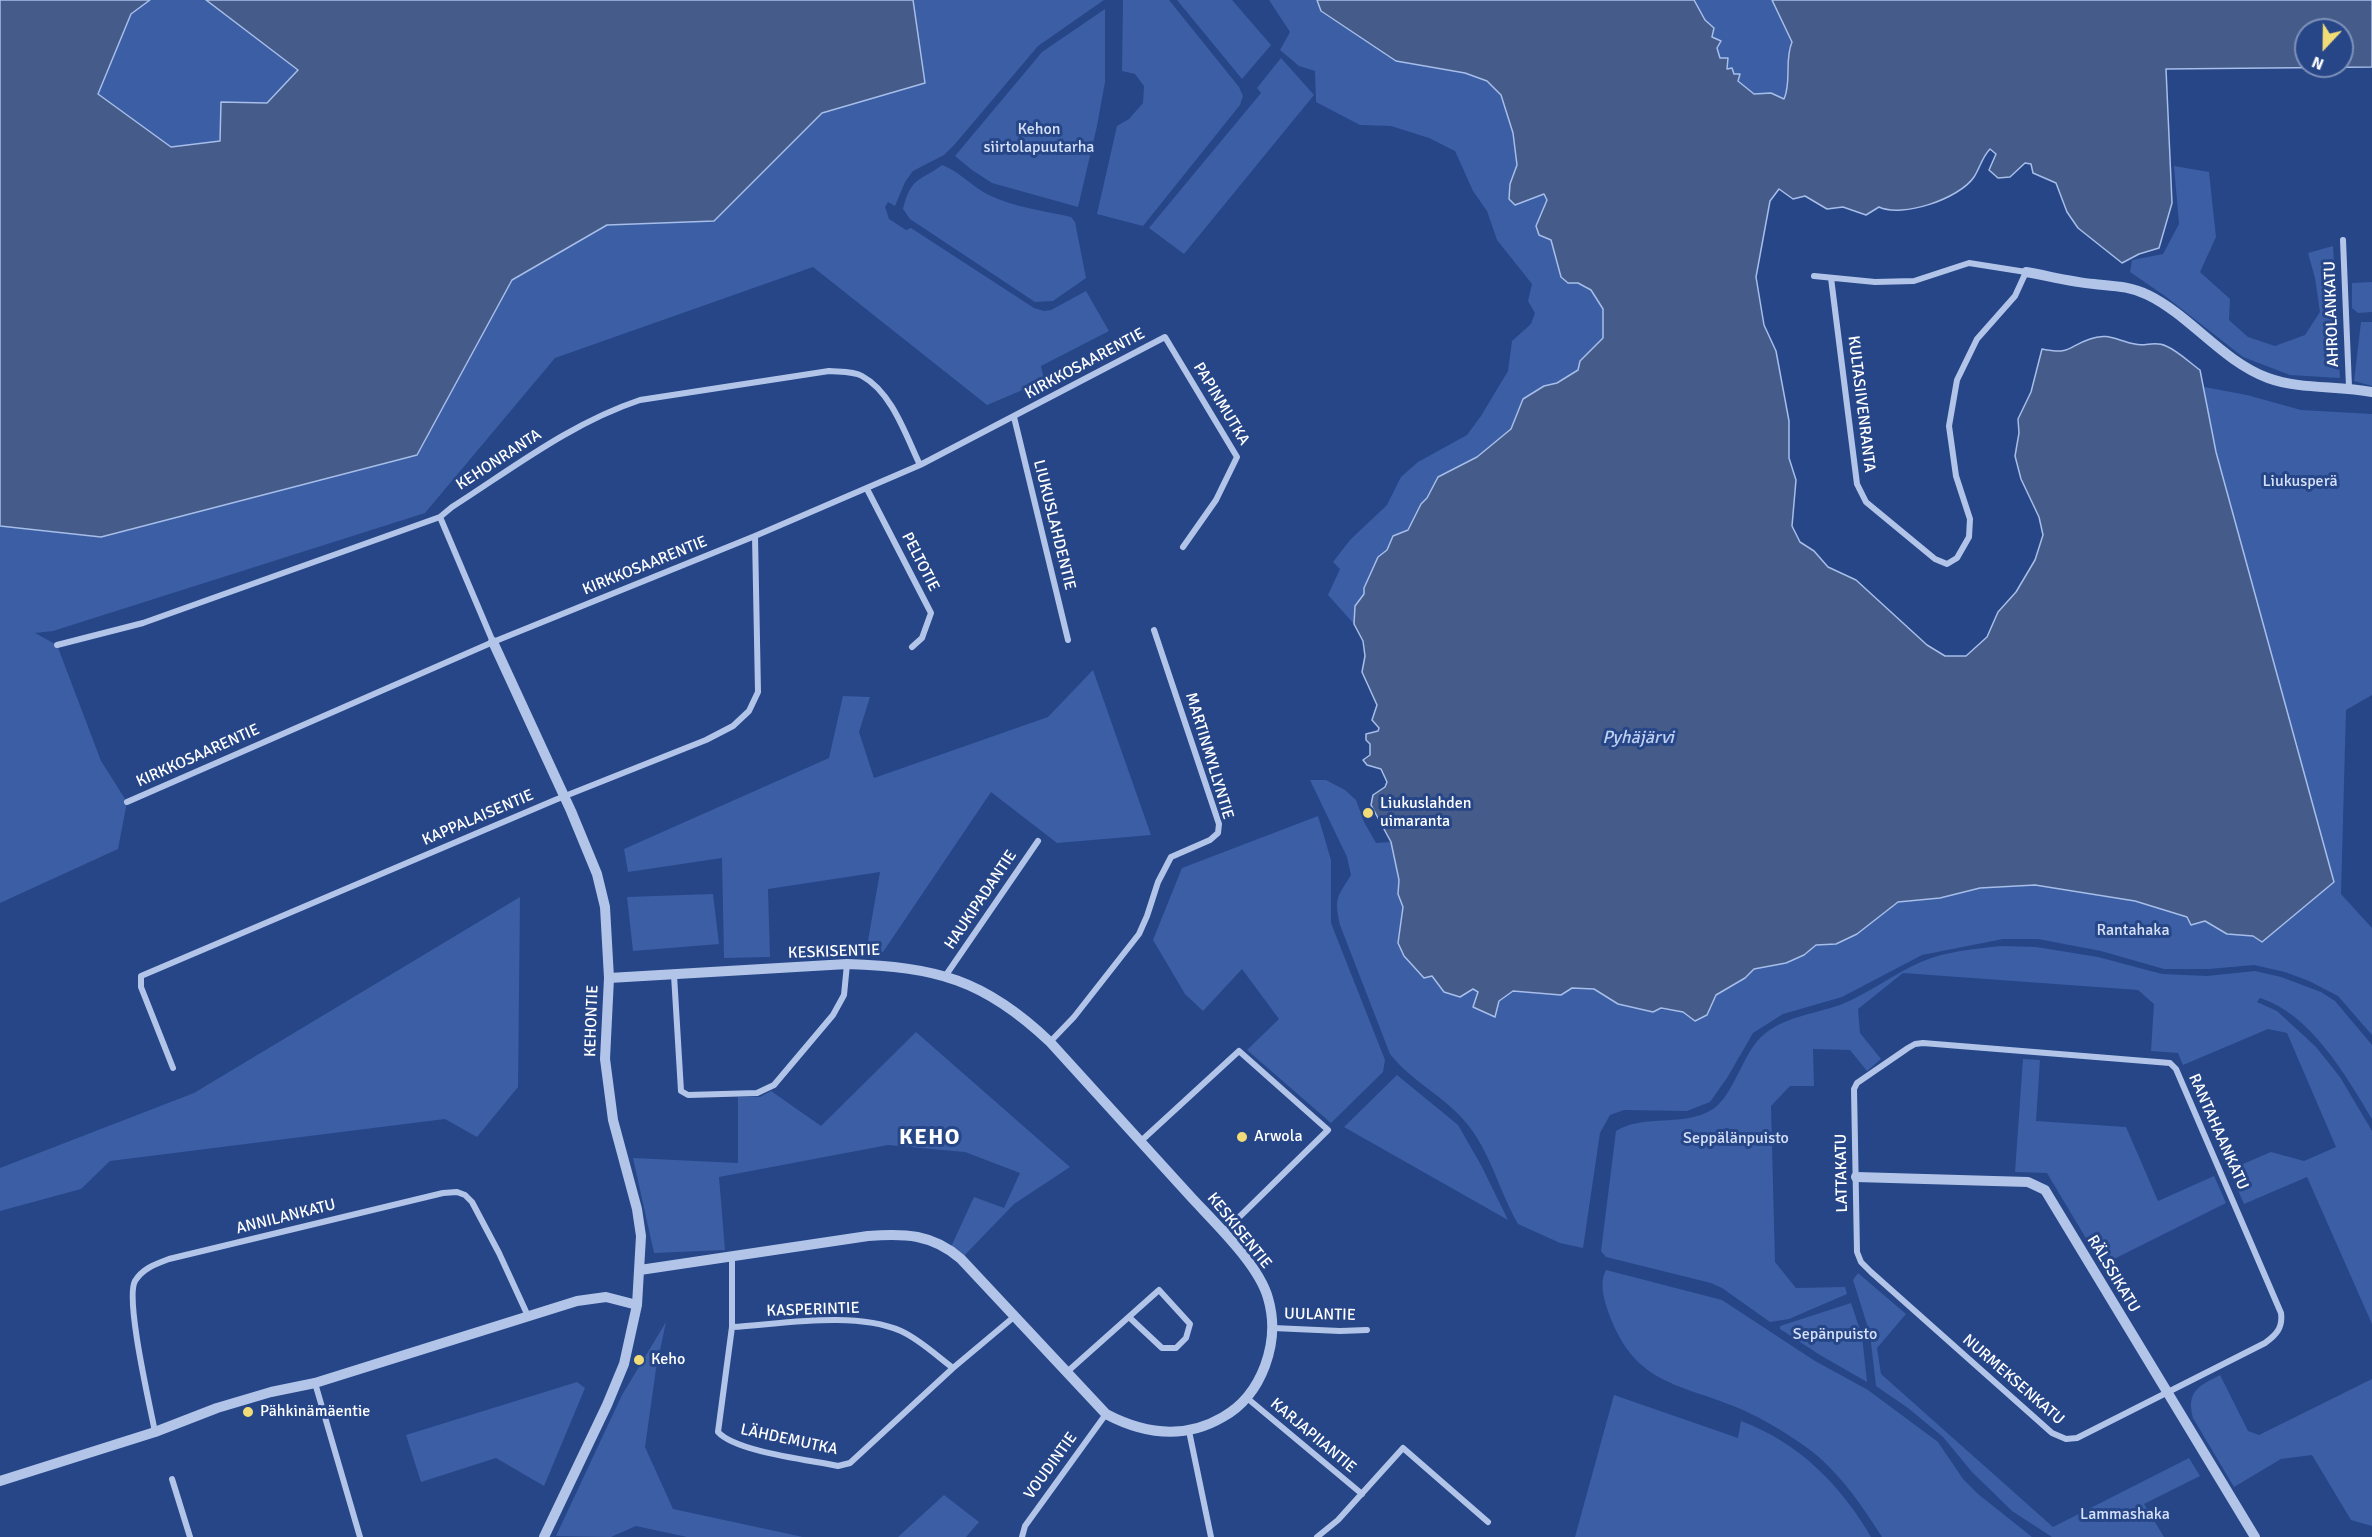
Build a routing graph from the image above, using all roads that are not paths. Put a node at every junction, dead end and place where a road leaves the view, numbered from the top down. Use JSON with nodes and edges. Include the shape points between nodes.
{"nodes":[{"id":1,"x":2343,"y":240,"type":"dead end"},
{"id":2,"x":2026,"y":272,"type":"junction"},
{"id":3,"x":1814,"y":276,"type":"dead end"},
{"id":4,"x":1831,"y":278,"type":"junction"},
{"id":5,"x":1165,"y":337,"type":"joint"},
{"id":6,"x":2349,"y":387,"type":"junction"},
{"id":7,"x":2372,"y":392,"type":"edge"},
{"id":8,"x":1014,"y":417,"type":"junction"},
{"id":9,"x":920,"y":465,"type":"junction"},
{"id":10,"x":867,"y":489,"type":"junction"},
{"id":11,"x":441,"y":517,"type":"junction"},
{"id":12,"x":755,"y":536,"type":"junction"},
{"id":13,"x":1183,"y":547,"type":"dead end"},
{"id":14,"x":1154,"y":630,"type":"dead end"},
{"id":15,"x":1068,"y":640,"type":"dead end"},
{"id":16,"x":494,"y":642,"type":"junction"},
{"id":17,"x":57,"y":645,"type":"dead end"},
{"id":18,"x":912,"y":647,"type":"dead end"},
{"id":19,"x":565,"y":798,"type":"junction"},
{"id":20,"x":127,"y":802,"type":"dead end"},
{"id":21,"x":1038,"y":841,"type":"dead end"},
{"id":22,"x":847,"y":964,"type":"junction"},
{"id":23,"x":674,"y":975,"type":"junction"},
{"id":24,"x":946,"y":975,"type":"junction"},
{"id":25,"x":609,"y":978,"type":"junction"},
{"id":26,"x":1050,"y":1042,"type":"junction"},
{"id":27,"x":173,"y":1068,"type":"dead end"},
{"id":28,"x":1857,"y":1083,"type":"joint"},
{"id":29,"x":1141,"y":1141,"type":"junction"},
{"id":30,"x":1856,"y":1177,"type":"junction"},
{"id":31,"x":1223,"y":1232,"type":"junction"},
{"id":32,"x":732,"y":1255,"type":"junction"},
{"id":33,"x":1861,"y":1262,"type":"joint"},
{"id":34,"x":640,"y":1269,"type":"junction"},
{"id":35,"x":636,"y":1305,"type":"junction"},
{"id":36,"x":528,"y":1316,"type":"junction"},
{"id":37,"x":1016,"y":1316,"type":"junction"},
{"id":38,"x":1130,"y":1318,"type":"junction"},
{"id":39,"x":732,"y":1327,"type":"junction"},
{"id":40,"x":1273,"y":1328,"type":"junction"},
{"id":41,"x":1366,"y":1330,"type":"dead end"},
{"id":42,"x":954,"y":1368,"type":"junction"},
{"id":43,"x":1067,"y":1372,"type":"junction"},
{"id":44,"x":315,"y":1383,"type":"junction"},
{"id":45,"x":2168,"y":1394,"type":"junction"},
{"id":46,"x":1247,"y":1398,"type":"junction"},
{"id":47,"x":1106,"y":1413,"type":"junction"},
{"id":48,"x":1189,"y":1431,"type":"junction"},
{"id":49,"x":155,"y":1432,"type":"junction"},
{"id":50,"x":172,"y":1479,"type":"dead end"},
{"id":51,"x":0,"y":1481,"type":"edge"},
{"id":52,"x":1362,"y":1494,"type":"junction"},
{"id":53,"x":1488,"y":1522,"type":"dead end"},
{"id":54,"x":190,"y":1537,"type":"edge"},
{"id":55,"x":360,"y":1537,"type":"edge"},
{"id":56,"x":544,"y":1537,"type":"edge"},
{"id":57,"x":1022,"y":1537,"type":"edge"},
{"id":58,"x":1211,"y":1537,"type":"edge"},
{"id":59,"x":1317,"y":1537,"type":"edge"},
{"id":60,"x":2255,"y":1537,"type":"edge"}],
"edges":[{"from":1,"to":6,"type":"street","name":"AHROLANKATU"},
{"from":2,"to":4,"type":"street","via":[[1969,263],[1914,281]]},
{"from":2,"to":4,"type":"street","name":"KULTASIIVENRANTA","via":[[2015,296],[1977,339],[1957,380],[1949,426],[1956,476],[1970,519],[1969,537],[1957,558],[1947,564],[1935,559],[1866,502],[1857,484]]},
{"from":2,"to":6,"type":"street","via":[[2135,290],[2159,302],[2258,374],[2299,385]]},
{"from":3,"to":4,"type":"street"},
{"from":5,"to":8,"type":"street","name":"KIRKKOSAARENTIE"},
{"from":5,"to":13,"type":"street","name":"PAPINMUTKA","via":[[1238,457],[1216,500]]},
{"from":6,"to":7,"type":"street"},
{"from":8,"to":9,"type":"street","name":"KIRKKOSAARENTIE"},
{"from":8,"to":15,"type":"street","name":"LIUKUSLAHDENTIE"},
{"from":9,"to":10,"type":"street","name":"KIRKKOSAARENTIE"},
{"from":9,"to":11,"type":"street","name":"KEHONRANTA","via":[[885,397],[874,385],[860,375],[829,370],[640,400],[619,407],[573,429]]},
{"from":10,"to":12,"type":"street","name":"KIRKKOSAARENTIE"},
{"from":10,"to":18,"type":"street","name":"PELTOTIE","via":[[931,613],[922,638]]},
{"from":11,"to":16,"type":"street","name":"KEHONTIE"},
{"from":11,"to":17,"type":"street","name":"KEHONRANTA","via":[[143,623]]},
{"from":12,"to":16,"type":"street","name":"KIRKKOSAARENTIE"},
{"from":12,"to":19,"type":"street","name":"KAPPALAISENTIE","via":[[758,692],[749,711],[733,726],[706,740]]},
{"from":14,"to":26,"type":"street","name":"MARTINMYLLYNTIE","via":[[1219,824],[1218,833],[1171,857],[1139,934]]},
{"from":16,"to":19,"type":"street","name":"KEHONTIE"},
{"from":16,"to":20,"type":"street","name":"KIRKKOSAARENTIE"},
{"from":19,"to":25,"type":"street","name":"KEHONTIE","via":[[597,874],[605,907]]},
{"from":19,"to":27,"type":"street","name":"KAPPALAISENTIE","via":[[141,976],[141,987]]},
{"from":21,"to":24,"type":"street","name":"HAUKIPADANTIE"},
{"from":22,"to":23,"type":"street","name":"KESKISENTIE"},
{"from":22,"to":23,"type":"street","via":[[844,995],[833,1015],[774,1085],[757,1093],[688,1095],[681,1091]]},
{"from":22,"to":24,"type":"street","name":"KESKISENTIE","via":[[916,968]]},
{"from":23,"to":25,"type":"street","name":"KESKISENTIE"},
{"from":24,"to":26,"type":"street","name":"KESKISENTIE","via":[[1009,1007]]},
{"from":25,"to":34,"type":"street","name":"KEHONTIE","via":[[605,1059],[613,1120],[637,1209]]},
{"from":26,"to":29,"type":"street","name":"KESKISENTIE"},
{"from":28,"to":30,"type":"street","name":"LATTAKATU"},
{"from":28,"to":45,"type":"street","name":"RANTAHAANKATU","via":[[1915,1044],[1923,1043],[2170,1063],[2282,1320],[2277,1333],[2265,1343]]},
{"from":29,"to":31,"type":"street","name":"KESKISENTIE"},
{"from":29,"to":31,"type":"street","via":[[1239,1051],[1328,1130]]},
{"from":30,"to":33,"type":"street","name":"LATTAKATU","via":[[1857,1252]]},
{"from":30,"to":45,"type":"street","name":"RÄLSSIKATU","via":[[2028,1182],[2040,1186]]},
{"from":31,"to":40,"type":"street","name":"KESKISENTIE","via":[[1259,1278],[1268,1298]]},
{"from":32,"to":34,"type":"street","name":"KESKISENTIE"},
{"from":32,"to":37,"type":"street","name":"KESKISENTIE","via":[[868,1236],[912,1235],[950,1249]]},
{"from":32,"to":39,"type":"street","name":"LÄHDEMUTKA"},
{"from":33,"to":45,"type":"street","name":"NURMEKSENKATU","via":[[2060,1438],[2077,1438]]},
{"from":34,"to":35,"type":"street","name":"KEHONTIE"},
{"from":35,"to":36,"type":"street","via":[[614,1298],[588,1298]]},
{"from":35,"to":56,"type":"street","name":"KEHONTIE","via":[[617,1381]]},
{"from":36,"to":44,"type":"street"},
{"from":36,"to":49,"type":"street","name":"ANNILANKATU","via":[[472,1202],[457,1192],[169,1259],[148,1267],[134,1283],[132,1307]]},
{"from":37,"to":42,"type":"street","name":"LÄHDEMUTKA"},
{"from":37,"to":43,"type":"street","name":"KESKISENTIE"},
{"from":38,"to":38,"type":"street","via":[[1159,1290],[1190,1324],[1186,1338],[1176,1348],[1162,1348]]},
{"from":38,"to":43,"type":"street"},
{"from":39,"to":42,"type":"street","name":"KASPERINTIE","via":[[872,1321],[903,1332]]},
{"from":39,"to":42,"type":"street","name":"LÄHDEMUTKA","via":[[718,1432],[740,1446],[838,1466],[850,1463],[867,1449]]},
{"from":40,"to":41,"type":"street","name":"UULANTIE"},
{"from":40,"to":46,"type":"street","name":"KESKISENTIE","via":[[1262,1372]]},
{"from":43,"to":47,"type":"street","name":"KESKISENTIE"},
{"from":44,"to":49,"type":"street","via":[[216,1408]]},
{"from":44,"to":55,"type":"street"},
{"from":45,"to":60,"type":"street","name":"RÄLSSIKATU"},
{"from":46,"to":48,"type":"street","name":"KESKISENTIE","via":[[1221,1418]]},
{"from":46,"to":52,"type":"street","name":"KARJAPIIANTIE"},
{"from":47,"to":48,"type":"street","name":"KESKISENTIE","via":[[1155,1432]]},
{"from":47,"to":57,"type":"street","name":"VOUDINTIE","via":[[1024,1526]]},
{"from":48,"to":58,"type":"street"},
{"from":49,"to":51,"type":"street"},
{"from":50,"to":54,"type":"street"},
{"from":52,"to":53,"type":"street","via":[[1403,1448]]},
{"from":52,"to":59,"type":"street"}]}
